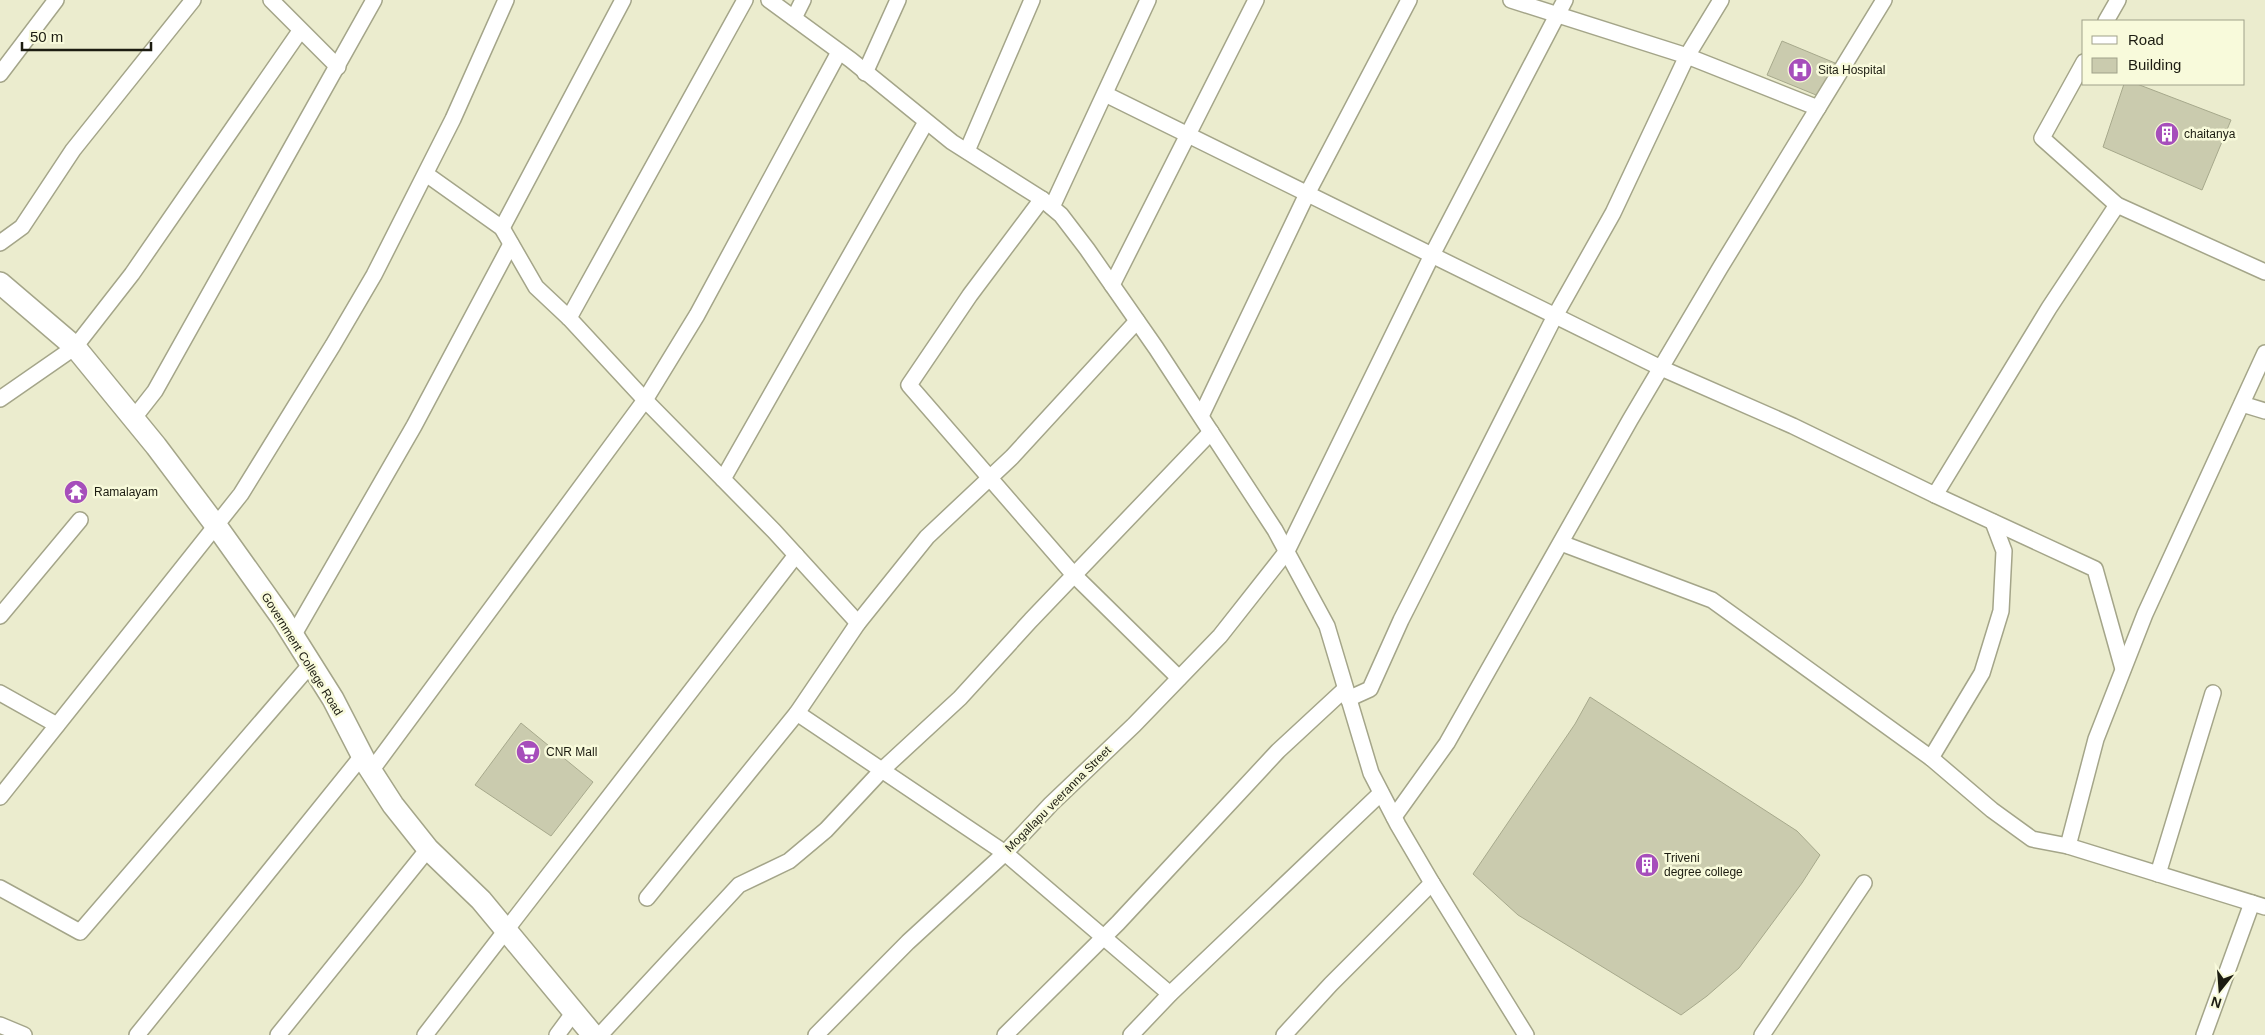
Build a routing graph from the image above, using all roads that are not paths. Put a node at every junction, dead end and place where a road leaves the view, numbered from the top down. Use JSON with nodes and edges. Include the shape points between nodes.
{"nodes":[{"id":1,"x":56,"y":0,"type":"edge"},
{"id":2,"x":193,"y":0,"type":"edge"},
{"id":3,"x":271,"y":0,"type":"edge"},
{"id":4,"x":374,"y":0,"type":"edge"},
{"id":5,"x":506,"y":0,"type":"edge"},
{"id":6,"x":623,"y":0,"type":"edge"},
{"id":7,"x":745,"y":0,"type":"edge"},
{"id":8,"x":769,"y":0,"type":"edge"},
{"id":9,"x":803,"y":0,"type":"edge"},
{"id":10,"x":898,"y":0,"type":"edge"},
{"id":11,"x":1032,"y":0,"type":"edge"},
{"id":12,"x":1148,"y":0,"type":"edge"},
{"id":13,"x":1256,"y":0,"type":"edge"},
{"id":14,"x":1409,"y":0,"type":"edge"},
{"id":15,"x":1511,"y":0,"type":"edge"},
{"id":16,"x":1565,"y":0,"type":"edge"},
{"id":17,"x":1721,"y":0,"type":"edge"},
{"id":18,"x":1884,"y":0,"type":"edge"},
{"id":19,"x":2118,"y":0,"type":"edge"},
{"id":20,"x":1557,"y":14,"type":"junction"},
{"id":21,"x":794,"y":18,"type":"junction"},
{"id":22,"x":2107,"y":20,"type":"edge"},
{"id":23,"x":300,"y":31,"type":"junction"},
{"id":24,"x":839,"y":52,"type":"junction"},
{"id":25,"x":1687,"y":56,"type":"junction"},
{"id":26,"x":2082,"y":66,"type":"edge"},
{"id":27,"x":338,"y":67,"type":"junction"},
{"id":28,"x":865,"y":73,"type":"junction"},
{"id":29,"x":0,"y":74,"type":"edge"},
{"id":30,"x":1105,"y":94,"type":"junction"},
{"id":31,"x":1818,"y":108,"type":"junction"},
{"id":32,"x":926,"y":122,"type":"junction"},
{"id":33,"x":1188,"y":135,"type":"junction"},
{"id":34,"x":967,"y":151,"type":"junction"},
{"id":35,"x":426,"y":174,"type":"junction"},
{"id":36,"x":1307,"y":194,"type":"junction"},
{"id":37,"x":1047,"y":203,"type":"junction"},
{"id":38,"x":2117,"y":205,"type":"junction"},
{"id":39,"x":502,"y":228,"type":"junction"},
{"id":40,"x":0,"y":243,"type":"edge"},
{"id":41,"x":511,"y":244,"type":"junction"},
{"id":42,"x":1432,"y":255,"type":"junction"},
{"id":43,"x":2265,"y":272,"type":"edge"},
{"id":44,"x":0,"y":283,"type":"edge"},
{"id":45,"x":1112,"y":285,"type":"junction"},
{"id":46,"x":1555,"y":316,"type":"junction"},
{"id":47,"x":569,"y":318,"type":"junction"},
{"id":48,"x":1137,"y":321,"type":"junction"},
{"id":49,"x":75,"y":347,"type":"junction"},
{"id":50,"x":2265,"y":353,"type":"edge"},
{"id":51,"x":1661,"y":368,"type":"junction"},
{"id":52,"x":0,"y":399,"type":"edge"},
{"id":53,"x":645,"y":400,"type":"junction"},
{"id":54,"x":2242,"y":404,"type":"junction"},
{"id":55,"x":2265,"y":412,"type":"edge"},
{"id":56,"x":1201,"y":416,"type":"junction"},
{"id":57,"x":133,"y":419,"type":"junction"},
{"id":58,"x":1211,"y":432,"type":"junction"},
{"id":59,"x":990,"y":478,"type":"junction"},
{"id":60,"x":723,"y":479,"type":"junction"},
{"id":61,"x":1935,"y":494,"type":"junction"},
{"id":62,"x":80,"y":520,"type":"dead end"},
{"id":63,"x":1993,"y":522,"type":"junction"},
{"id":64,"x":215,"y":524,"type":"junction"},
{"id":65,"x":1561,"y":543,"type":"junction"},
{"id":66,"x":1287,"y":551,"type":"junction"},
{"id":67,"x":796,"y":554,"type":"junction"},
{"id":68,"x":1074,"y":575,"type":"junction"},
{"id":69,"x":0,"y":616,"type":"edge"},
{"id":70,"x":858,"y":623,"type":"junction"},
{"id":71,"x":293,"y":636,"type":"junction"},
{"id":72,"x":311,"y":664,"type":"junction"},
{"id":73,"x":2123,"y":670,"type":"junction"},
{"id":74,"x":1179,"y":678,"type":"junction"},
{"id":75,"x":0,"y":693,"type":"edge"},
{"id":76,"x":1347,"y":694,"type":"junction"},
{"id":77,"x":2213,"y":694,"type":"dead end"},
{"id":78,"x":797,"y":713,"type":"junction"},
{"id":79,"x":57,"y":725,"type":"junction"},
{"id":80,"x":1931,"y":758,"type":"junction"},
{"id":81,"x":367,"y":764,"type":"junction"},
{"id":82,"x":883,"y":769,"type":"junction"},
{"id":83,"x":1382,"y":793,"type":"junction"},
{"id":84,"x":0,"y":797,"type":"edge"},
{"id":85,"x":1394,"y":816,"type":"junction"},
{"id":86,"x":2068,"y":846,"type":"junction"},
{"id":87,"x":428,"y":848,"type":"junction"},
{"id":88,"x":1005,"y":853,"type":"junction"},
{"id":89,"x":2158,"y":874,"type":"junction"},
{"id":90,"x":1432,"y":883,"type":"junction"},
{"id":91,"x":1864,"y":883,"type":"dead end"},
{"id":92,"x":0,"y":888,"type":"edge"},
{"id":93,"x":647,"y":898,"type":"dead end"},
{"id":94,"x":2258,"y":905,"type":"edge"},
{"id":95,"x":505,"y":930,"type":"junction"},
{"id":96,"x":1104,"y":937,"type":"junction"},
{"id":97,"x":1170,"y":994,"type":"junction"},
{"id":98,"x":574,"y":1012,"type":"junction"},
{"id":99,"x":4,"y":1029,"type":"edge"},
{"id":100,"x":24,"y":1035,"type":"edge"},
{"id":101,"x":137,"y":1035,"type":"edge"},
{"id":102,"x":278,"y":1035,"type":"edge"},
{"id":103,"x":425,"y":1035,"type":"edge"},
{"id":104,"x":557,"y":1035,"type":"edge"},
{"id":105,"x":593,"y":1035,"type":"edge"},
{"id":106,"x":600,"y":1035,"type":"edge"},
{"id":107,"x":816,"y":1035,"type":"edge"},
{"id":108,"x":1006,"y":1035,"type":"edge"},
{"id":109,"x":1131,"y":1035,"type":"edge"},
{"id":110,"x":1284,"y":1035,"type":"edge"},
{"id":111,"x":1526,"y":1035,"type":"edge"},
{"id":112,"x":1762,"y":1035,"type":"edge"},
{"id":113,"x":2204,"y":1035,"type":"edge"}],
"edges":[{"from":1,"to":29,"type":"street"},
{"from":2,"to":40,"type":"street","via":[[73,150],[22,227]]},
{"from":3,"to":23,"type":"street"},
{"from":4,"to":27,"type":"street"},
{"from":5,"to":35,"type":"street"},
{"from":6,"to":39,"type":"street"},
{"from":7,"to":47,"type":"street"},
{"from":8,"to":21,"type":"street"},
{"from":9,"to":21,"type":"street"},
{"from":10,"to":28,"type":"street"},
{"from":11,"to":34,"type":"street"},
{"from":12,"to":30,"type":"street"},
{"from":13,"to":33,"type":"street"},
{"from":14,"to":36,"type":"street"},
{"from":15,"to":20,"type":"street"},
{"from":16,"to":20,"type":"street","name":"Mogallapu veeranna Street"},
{"from":17,"to":25,"type":"street"},
{"from":18,"to":31,"type":"street"},
{"from":19,"to":22,"type":"street"},
{"from":20,"to":25,"type":"street"},
{"from":20,"to":42,"type":"street","name":"Mogallapu veeranna Street"},
{"from":21,"to":24,"type":"street"},
{"from":23,"to":27,"type":"street"},
{"from":23,"to":49,"type":"street","via":[[132,274]]},
{"from":24,"to":28,"type":"street"},
{"from":24,"to":53,"type":"street","via":[[697,315]]},
{"from":25,"to":31,"type":"street"},
{"from":25,"to":46,"type":"street","via":[[1612,213]]},
{"from":26,"to":38,"type":"street","via":[[2042,138]]},
{"from":27,"to":57,"type":"street","via":[[155,391]]},
{"from":28,"to":32,"type":"street"},
{"from":30,"to":33,"type":"street"},
{"from":30,"to":37,"type":"street"},
{"from":31,"to":51,"type":"street"},
{"from":32,"to":34,"type":"street"},
{"from":32,"to":60,"type":"street"},
{"from":33,"to":36,"type":"street"},
{"from":33,"to":45,"type":"street"},
{"from":34,"to":37,"type":"street"},
{"from":35,"to":39,"type":"street"},
{"from":35,"to":64,"type":"street","via":[[374,276],[333,345],[240,494]]},
{"from":36,"to":42,"type":"street"},
{"from":36,"to":56,"type":"street"},
{"from":37,"to":45,"type":"street","via":[[1062,215]]},
{"from":37,"to":59,"type":"street","via":[[970,295],[909,385]]},
{"from":38,"to":43,"type":"street"},
{"from":38,"to":61,"type":"street","via":[[2049,308]]},
{"from":39,"to":41,"type":"street"},
{"from":41,"to":47,"type":"street","via":[[536,287]]},
{"from":41,"to":71,"type":"street","via":[[414,426]]},
{"from":42,"to":46,"type":"street"},
{"from":42,"to":66,"type":"street","name":"Mogallapu veeranna Street"},
{"from":44,"to":49,"type":"main road","name":"Government College Road"},
{"from":45,"to":48,"type":"street"},
{"from":46,"to":51,"type":"street"},
{"from":46,"to":76,"type":"street","via":[[1401,620],[1370,689]]},
{"from":47,"to":53,"type":"street"},
{"from":48,"to":56,"type":"street"},
{"from":48,"to":59,"type":"street"},
{"from":49,"to":52,"type":"street"},
{"from":49,"to":57,"type":"main road","name":"Government College Road"},
{"from":50,"to":54,"type":"street"},
{"from":51,"to":61,"type":"street"},
{"from":51,"to":65,"type":"street"},
{"from":53,"to":60,"type":"street"},
{"from":53,"to":81,"type":"street"},
{"from":54,"to":55,"type":"street"},
{"from":54,"to":73,"type":"street","via":[[2145,614]]},
{"from":56,"to":58,"type":"street"},
{"from":57,"to":64,"type":"main road","name":"Government College Road"},
{"from":58,"to":66,"type":"street"},
{"from":58,"to":68,"type":"street"},
{"from":59,"to":68,"type":"street"},
{"from":59,"to":70,"type":"street","via":[[926,536]]},
{"from":60,"to":67,"type":"street"},
{"from":61,"to":63,"type":"street"},
{"from":62,"to":69,"type":"street"},
{"from":63,"to":73,"type":"street","via":[[2095,569]]},
{"from":63,"to":80,"type":"street","via":[[2004,551],[2001,611],[1982,673]]},
{"from":64,"to":71,"type":"main road","name":"Government College Road"},
{"from":64,"to":79,"type":"street"},
{"from":65,"to":80,"type":"street","via":[[1712,600]]},
{"from":65,"to":85,"type":"street","via":[[1447,743]]},
{"from":66,"to":74,"type":"street","name":"Mogallapu veeranna Street","via":[[1220,636]]},
{"from":66,"to":76,"type":"street","via":[[1327,626]]},
{"from":67,"to":70,"type":"street"},
{"from":67,"to":95,"type":"street"},
{"from":68,"to":74,"type":"street"},
{"from":68,"to":82,"type":"street","via":[[960,698]]},
{"from":70,"to":78,"type":"street"},
{"from":71,"to":72,"type":"main road","name":"Government College Road"},
{"from":72,"to":81,"type":"main road","name":"Government College Road"},
{"from":72,"to":92,"type":"street","via":[[80,932]]},
{"from":73,"to":86,"type":"street","via":[[2096,739]]},
{"from":74,"to":88,"type":"street","name":"Mogallapu veeranna Street"},
{"from":75,"to":79,"type":"street"},
{"from":76,"to":83,"type":"street","via":[[1371,773]]},
{"from":76,"to":96,"type":"street","via":[[1278,751]]},
{"from":77,"to":89,"type":"street"},
{"from":78,"to":82,"type":"street"},
{"from":78,"to":93,"type":"street"},
{"from":79,"to":84,"type":"street"},
{"from":80,"to":86,"type":"street","via":[[2032,839]]},
{"from":81,"to":87,"type":"main road","name":"Government College Road","via":[[393,805]]},
{"from":81,"to":101,"type":"street"},
{"from":82,"to":88,"type":"street"},
{"from":82,"to":106,"type":"street","via":[[826,830],[789,861],[739,885]]},
{"from":83,"to":85,"type":"street"},
{"from":83,"to":97,"type":"street"},
{"from":85,"to":90,"type":"street"},
{"from":86,"to":89,"type":"street"},
{"from":87,"to":95,"type":"main road","name":"Government College Road","via":[[481,900]]},
{"from":87,"to":102,"type":"street"},
{"from":88,"to":96,"type":"street"},
{"from":88,"to":107,"type":"street","name":"Mogallapu veeranna Street","via":[[908,942]]},
{"from":89,"to":94,"type":"street"},
{"from":90,"to":110,"type":"street"},
{"from":90,"to":111,"type":"street"},
{"from":91,"to":112,"type":"street"},
{"from":94,"to":113,"type":"street"},
{"from":95,"to":98,"type":"main road","name":"Government College Road"},
{"from":95,"to":103,"type":"street"},
{"from":96,"to":97,"type":"street"},
{"from":96,"to":108,"type":"street"},
{"from":97,"to":109,"type":"street"},
{"from":98,"to":104,"type":"street"},
{"from":98,"to":105,"type":"main road","name":"Government College Road"},
{"from":99,"to":100,"type":"street"}]}
